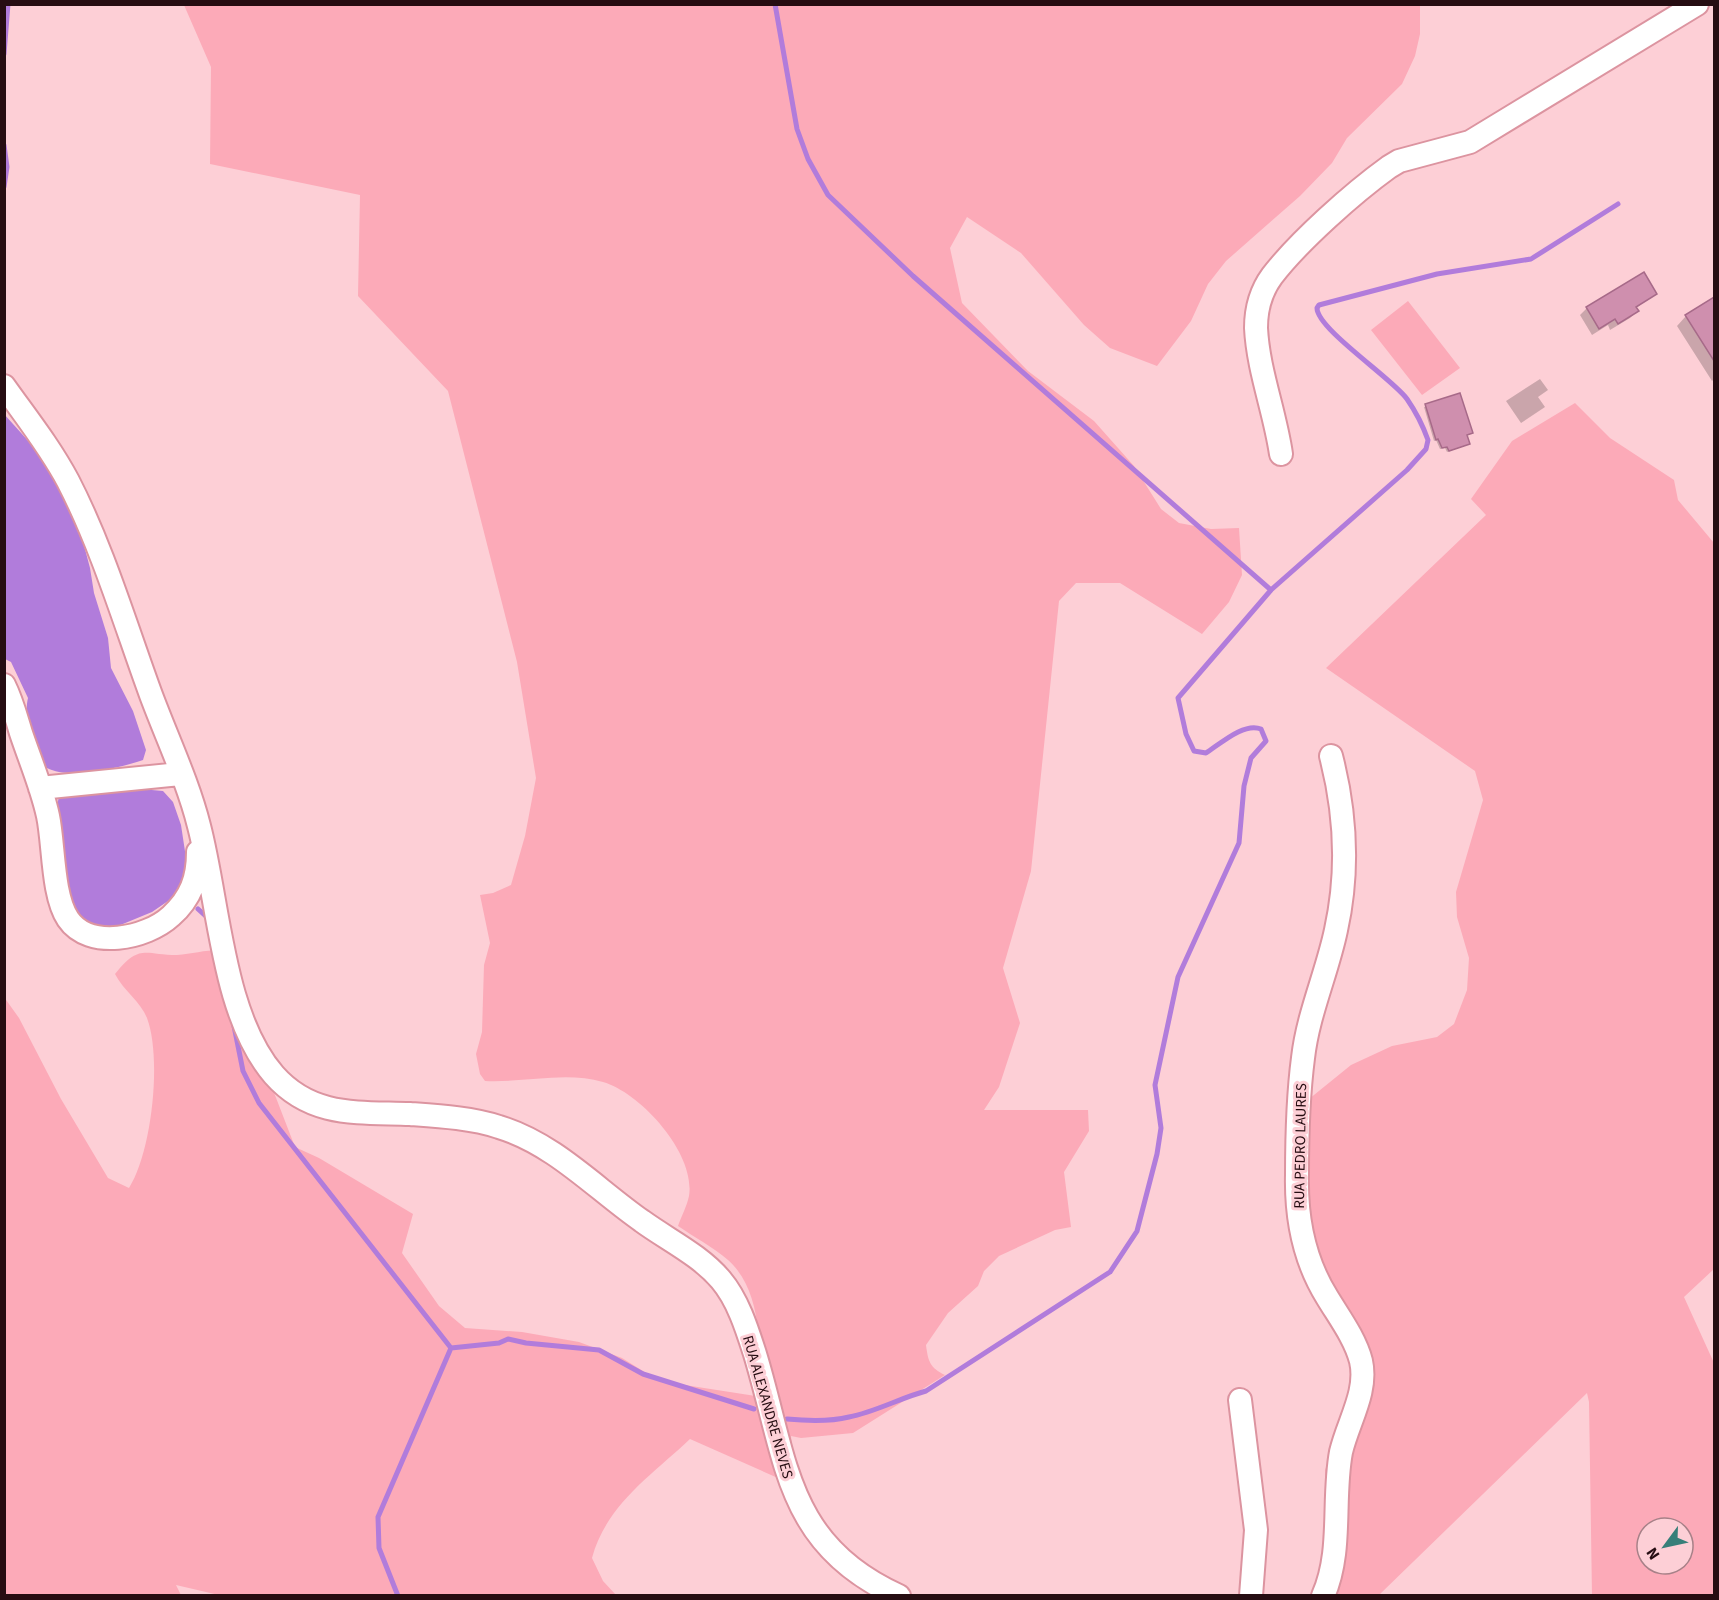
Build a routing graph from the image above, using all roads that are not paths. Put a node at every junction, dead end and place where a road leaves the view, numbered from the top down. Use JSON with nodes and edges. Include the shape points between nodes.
{"nodes":[{"id":1,"x":1696,"y":4,"type":"edge"},
{"id":2,"x":4,"y":386,"type":"edge"},
{"id":3,"x":1281,"y":454,"type":"dead end"},
{"id":4,"x":4,"y":685,"type":"edge"},
{"id":5,"x":1331,"y":756,"type":"dead end"},
{"id":6,"x":180,"y":774,"type":"junction"},
{"id":7,"x":40,"y":788,"type":"junction"},
{"id":8,"x":199,"y":823,"type":"junction"},
{"id":9,"x":1240,"y":1400,"type":"dead end"},
{"id":10,"x":899,"y":1596,"type":"edge"},
{"id":11,"x":1251,"y":1596,"type":"edge"},
{"id":12,"x":1323,"y":1596,"type":"edge"}],
"edges":[{"from":1,"to":3,"type":"street","via":[[1470,142],[1389,167],[1319,227],[1271,277],[1258,302],[1256,326]]},
{"from":2,"to":6,"type":"street","via":[[47,445],[84,514]]},
{"from":4,"to":7,"type":"street"},
{"from":5,"to":12,"type":"street","name":"RUA PEDRO LAURES","via":[[1343,805],[1345,884],[1303,1058],[1297,1177],[1299,1217],[1314,1273],[1354,1342],[1362,1369],[1360,1396],[1341,1452],[1332,1570]]},
{"from":6,"to":7,"type":"street"},
{"from":6,"to":8,"type":"street"},
{"from":7,"to":8,"type":"street","via":[[66,916],[76,930],[98,938],[125,936],[149,928],[180,909],[198,874]]},
{"from":8,"to":10,"type":"street","name":"RUA ALEXANDRE NEVES","via":[[236,1000],[250,1040],[271,1072],[289,1091],[329,1110],[465,1120],[516,1133],[589,1178],[639,1219],[704,1263],[723,1282],[740,1311],[791,1487],[812,1527],[843,1563]]},
{"from":9,"to":11,"type":"street","via":[[1256,1530]]}]}
